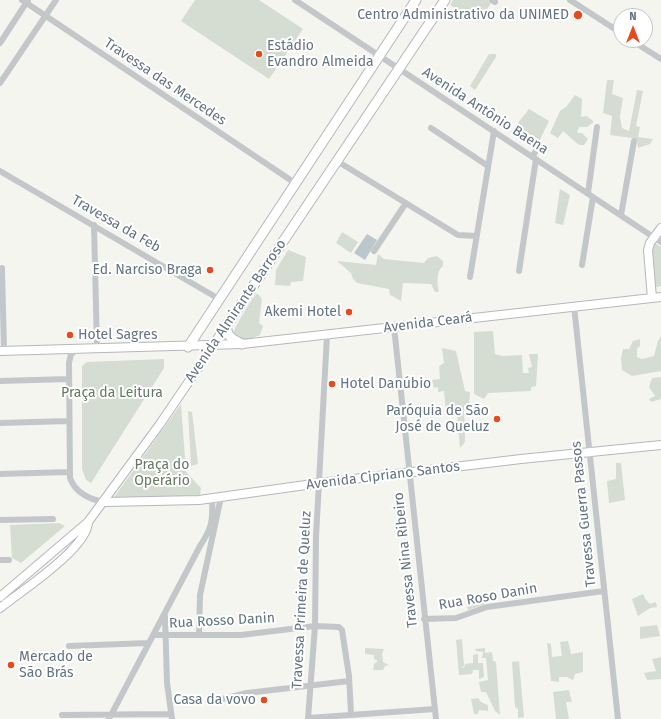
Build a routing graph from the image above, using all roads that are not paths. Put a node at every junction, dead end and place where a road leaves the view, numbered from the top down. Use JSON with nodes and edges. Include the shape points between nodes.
{"nodes":[{"id":1,"x":56,"y":0,"type":"edge"},
{"id":2,"x":295,"y":0,"type":"edge"},
{"id":3,"x":416,"y":0,"type":"edge"},
{"id":4,"x":445,"y":0,"type":"edge"},
{"id":5,"x":570,"y":0,"type":"edge"},
{"id":6,"x":26,"y":1,"type":"edge"},
{"id":7,"x":45,"y":17,"type":"junction"},
{"id":8,"x":613,"y":29,"type":"edge"},
{"id":9,"x":0,"y":43,"type":"edge"},
{"id":10,"x":644,"y":48,"type":"edge"},
{"id":11,"x":378,"y":55,"type":"junction"},
{"id":12,"x":661,"y":59,"type":"edge"},
{"id":13,"x":399,"y":69,"type":"junction"},
{"id":14,"x":0,"y":83,"type":"edge"},
{"id":15,"x":597,"y":127,"type":"dead end"},
{"id":16,"x":431,"y":128,"type":"dead end"},
{"id":17,"x":494,"y":131,"type":"junction"},
{"id":18,"x":634,"y":141,"type":"dead end"},
{"id":19,"x":537,"y":149,"type":"dead end"},
{"id":20,"x":534,"y":158,"type":"junction"},
{"id":21,"x":337,"y":161,"type":"junction"},
{"id":22,"x":488,"y":166,"type":"junction"},
{"id":23,"x":0,"y":171,"type":"edge"},
{"id":24,"x":295,"y":183,"type":"junction"},
{"id":25,"x":590,"y":195,"type":"junction"},
{"id":26,"x":406,"y":204,"type":"junction"},
{"id":27,"x":621,"y":215,"type":"junction"},
{"id":28,"x":94,"y":225,"type":"junction"},
{"id":29,"x":661,"y":228,"type":"edge"},
{"id":30,"x":476,"y":236,"type":"junction"},
{"id":31,"x":658,"y":240,"type":"edge"},
{"id":32,"x":374,"y":251,"type":"dead end"},
{"id":33,"x":582,"y":265,"type":"dead end"},
{"id":34,"x":2,"y":268,"type":"dead end"},
{"id":35,"x":519,"y":271,"type":"dead end"},
{"id":36,"x":470,"y":277,"type":"dead end"},
{"id":37,"x":661,"y":297,"type":"edge"},
{"id":38,"x":652,"y":298,"type":"junction"},
{"id":39,"x":219,"y":299,"type":"junction"},
{"id":40,"x":574,"y":306,"type":"junction"},
{"id":41,"x":227,"y":324,"type":"junction"},
{"id":42,"x":394,"y":327,"type":"junction"},
{"id":43,"x":327,"y":335,"type":"junction"},
{"id":44,"x":242,"y":344,"type":"junction"},
{"id":45,"x":192,"y":346,"type":"junction"},
{"id":46,"x":212,"y":346,"type":"junction"},
{"id":47,"x":97,"y":348,"type":"junction"},
{"id":48,"x":78,"y":349,"type":"junction"},
{"id":49,"x":2,"y":351,"type":"edge"},
{"id":50,"x":69,"y":379,"type":"junction"},
{"id":51,"x":0,"y":381,"type":"edge"},
{"id":52,"x":69,"y":421,"type":"junction"},
{"id":53,"x":0,"y":423,"type":"edge"},
{"id":54,"x":661,"y":445,"type":"edge"},
{"id":55,"x":591,"y":452,"type":"junction"},
{"id":56,"x":69,"y":472,"type":"junction"},
{"id":57,"x":408,"y":473,"type":"junction"},
{"id":58,"x":0,"y":474,"type":"edge"},
{"id":59,"x":320,"y":483,"type":"junction"},
{"id":60,"x":222,"y":497,"type":"junction"},
{"id":61,"x":212,"y":499,"type":"junction"},
{"id":62,"x":105,"y":502,"type":"junction"},
{"id":63,"x":53,"y":519,"type":"dead end"},
{"id":64,"x":0,"y":520,"type":"edge"},
{"id":65,"x":88,"y":522,"type":"junction"},
{"id":66,"x":200,"y":546,"type":"junction"},
{"id":67,"x":211,"y":549,"type":"junction"},
{"id":68,"x":0,"y":560,"type":"edge"},
{"id":69,"x":9,"y":560,"type":"dead end"},
{"id":70,"x":604,"y":591,"type":"junction"},
{"id":71,"x":0,"y":597,"type":"edge"},
{"id":72,"x":0,"y":608,"type":"edge"},
{"id":73,"x":165,"y":614,"type":"junction"},
{"id":74,"x":424,"y":619,"type":"junction"},
{"id":75,"x":315,"y":626,"type":"junction"},
{"id":76,"x":199,"y":635,"type":"junction"},
{"id":77,"x":153,"y":636,"type":"junction"},
{"id":78,"x":165,"y":636,"type":"junction"},
{"id":79,"x":149,"y":643,"type":"junction"},
{"id":80,"x":69,"y":646,"type":"dead end"},
{"id":81,"x":349,"y":681,"type":"junction"},
{"id":82,"x":310,"y":685,"type":"junction"},
{"id":83,"x":218,"y":700,"type":"dead end"},
{"id":84,"x":435,"y":709,"type":"junction"},
{"id":85,"x":351,"y":714,"type":"junction"},
{"id":86,"x":62,"y":715,"type":"dead end"},
{"id":87,"x":110,"y":717,"type":"edge"},
{"id":88,"x":171,"y":717,"type":"edge"},
{"id":89,"x":331,"y":718,"type":"edge"},
{"id":90,"x":308,"y":719,"type":"edge"},
{"id":91,"x":436,"y":719,"type":"edge"},
{"id":92,"x":618,"y":719,"type":"edge"}],
"edges":[{"from":1,"to":7,"type":"street"},
{"from":2,"to":11,"type":"street","name":"Avenida Antônio Baena"},
{"from":3,"to":11,"type":"highway","name":"Avenida Almirante Barroso"},
{"from":4,"to":13,"type":"highway","name":"Avenida Almirante Barroso"},
{"from":5,"to":8,"type":"street"},
{"from":6,"to":7,"type":"street","name":"Travessa das Mercedes"},
{"from":6,"to":9,"type":"street"},
{"from":7,"to":14,"type":"street"},
{"from":7,"to":24,"type":"street","name":"Travessa das Mercedes"},
{"from":10,"to":12,"type":"street"},
{"from":11,"to":13,"type":"street","name":"Avenida Antônio Baena"},
{"from":11,"to":24,"type":"highway","name":"Avenida Almirante Barroso"},
{"from":13,"to":17,"type":"street","name":"Avenida Antônio Baena"},
{"from":13,"to":21,"type":"highway","name":"Avenida Almirante Barroso"},
{"from":15,"to":25,"type":"street"},
{"from":16,"to":22,"type":"street"},
{"from":17,"to":20,"type":"street","name":"Avenida Antônio Baena"},
{"from":17,"to":22,"type":"street"},
{"from":18,"to":27,"type":"street"},
{"from":19,"to":20,"type":"street"},
{"from":20,"to":25,"type":"street","name":"Avenida Antônio Baena"},
{"from":20,"to":35,"type":"street"},
{"from":21,"to":26,"type":"street"},
{"from":21,"to":41,"type":"highway","name":"Avenida Almirante Barroso"},
{"from":22,"to":30,"type":"street"},
{"from":23,"to":28,"type":"street","name":"Travessa da Feb"},
{"from":24,"to":39,"type":"highway","name":"Avenida Almirante Barroso"},
{"from":25,"to":27,"type":"street","name":"Avenida Antônio Baena"},
{"from":25,"to":33,"type":"street"},
{"from":26,"to":30,"type":"street","via":[[458,235]]},
{"from":26,"to":32,"type":"street"},
{"from":27,"to":31,"type":"street","name":"Avenida Antônio Baena"},
{"from":28,"to":39,"type":"street","name":"Travessa da Feb"},
{"from":28,"to":47,"type":"street"},
{"from":29,"to":31,"type":"main road"},
{"from":30,"to":36,"type":"street"},
{"from":31,"to":38,"type":"main road","via":[[648,250]]},
{"from":34,"to":49,"type":"street"},
{"from":37,"to":38,"type":"main road","name":"Avenida Ceará"},
{"from":38,"to":40,"type":"main road","name":"Avenida Ceará"},
{"from":39,"to":45,"type":"highway","name":"Avenida Almirante Barroso"},
{"from":40,"to":42,"type":"main road","name":"Avenida Ceará"},
{"from":40,"to":55,"type":"street","name":"Travessa Guerra Passos"},
{"from":41,"to":44,"type":"highway","via":[[229,337]]},
{"from":41,"to":46,"type":"highway","name":"Avenida Almirante Barroso"},
{"from":42,"to":43,"type":"main road","name":"Avenida Ceará"},
{"from":42,"to":57,"type":"street","name":"Travessa Nina Ribeiro"},
{"from":43,"to":44,"type":"main road","name":"Avenida Ceará"},
{"from":43,"to":59,"type":"street","name":"Travessa Primeira de Queluz"},
{"from":44,"to":46,"type":"main road","name":"Avenida Ceará"},
{"from":45,"to":46,"type":"main road","name":"Avenida Ceará"},
{"from":45,"to":47,"type":"main road","name":"Avenida Ceará"},
{"from":46,"to":62,"type":"main road","name":"Avenida Almirante Barroso"},
{"from":47,"to":48,"type":"main road","name":"Avenida Ceará"},
{"from":48,"to":49,"type":"main road","name":"Avenida Ceará"},
{"from":48,"to":50,"type":"street","via":[[70,357]]},
{"from":50,"to":51,"type":"street"},
{"from":50,"to":52,"type":"street"},
{"from":52,"to":53,"type":"street"},
{"from":52,"to":56,"type":"street"},
{"from":54,"to":55,"type":"main road","name":"Avenida Cipriano Santos"},
{"from":55,"to":57,"type":"main road","name":"Avenida Cipriano Santos"},
{"from":55,"to":70,"type":"street","name":"Travessa Guerra Passos"},
{"from":56,"to":58,"type":"street"},
{"from":56,"to":62,"type":"street","via":[[72,482],[83,494],[93,500]]},
{"from":57,"to":59,"type":"main road","name":"Avenida Cipriano Santos"},
{"from":57,"to":74,"type":"street","name":"Travessa Nina Ribeiro"},
{"from":59,"to":60,"type":"main road","name":"Avenida Cipriano Santos"},
{"from":59,"to":75,"type":"street","name":"Travessa Primeira de Queluz"},
{"from":60,"to":61,"type":"main road","name":"Avenida Cipriano Santos"},
{"from":60,"to":67,"type":"street"},
{"from":61,"to":62,"type":"main road","name":"Avenida Cipriano Santos"},
{"from":61,"to":66,"type":"street","via":[[212,523]]},
{"from":62,"to":65,"type":"main road","name":"Avenida Almirante Barroso"},
{"from":63,"to":64,"type":"street"},
{"from":65,"to":71,"type":"main road","name":"Avenida Almirante Barroso"},
{"from":65,"to":72,"type":"main road","via":[[88,528],[76,546],[54,567]]},
{"from":66,"to":67,"type":"street"},
{"from":66,"to":73,"type":"street"},
{"from":67,"to":76,"type":"street","via":[[200,595]]},
{"from":68,"to":69,"type":"street"},
{"from":70,"to":74,"type":"street","name":"Rua Roso Danin","via":[[487,607],[456,618]]},
{"from":70,"to":92,"type":"street","name":"Travessa Guerra Passos"},
{"from":73,"to":77,"type":"street"},
{"from":73,"to":78,"type":"street"},
{"from":74,"to":84,"type":"street","name":"Travessa Nina Ribeiro"},
{"from":75,"to":76,"type":"street","name":"Rua Rosso Danin","via":[[242,634]]},
{"from":75,"to":81,"type":"street","name":"Rua Rosso Danin","via":[[338,627],[342,630]]},
{"from":75,"to":82,"type":"street","name":"Travessa Primeira de Queluz"},
{"from":76,"to":78,"type":"street","name":"Rua Rosso Danin"},
{"from":77,"to":78,"type":"street","name":"Rua Rosso Danin"},
{"from":77,"to":79,"type":"street"},
{"from":78,"to":88,"type":"street"},
{"from":79,"to":80,"type":"street"},
{"from":79,"to":87,"type":"street"},
{"from":81,"to":82,"type":"street"},
{"from":81,"to":85,"type":"street"},
{"from":82,"to":83,"type":"street","via":[[247,693]]},
{"from":82,"to":90,"type":"street","name":"Travessa Primeira de Queluz"},
{"from":84,"to":85,"type":"street"},
{"from":84,"to":91,"type":"street","name":"Travessa Nina Ribeiro"},
{"from":85,"to":89,"type":"street"},
{"from":86,"to":87,"type":"street"},
{"from":87,"to":88,"type":"street"},
{"from":89,"to":90,"type":"street"}]}
